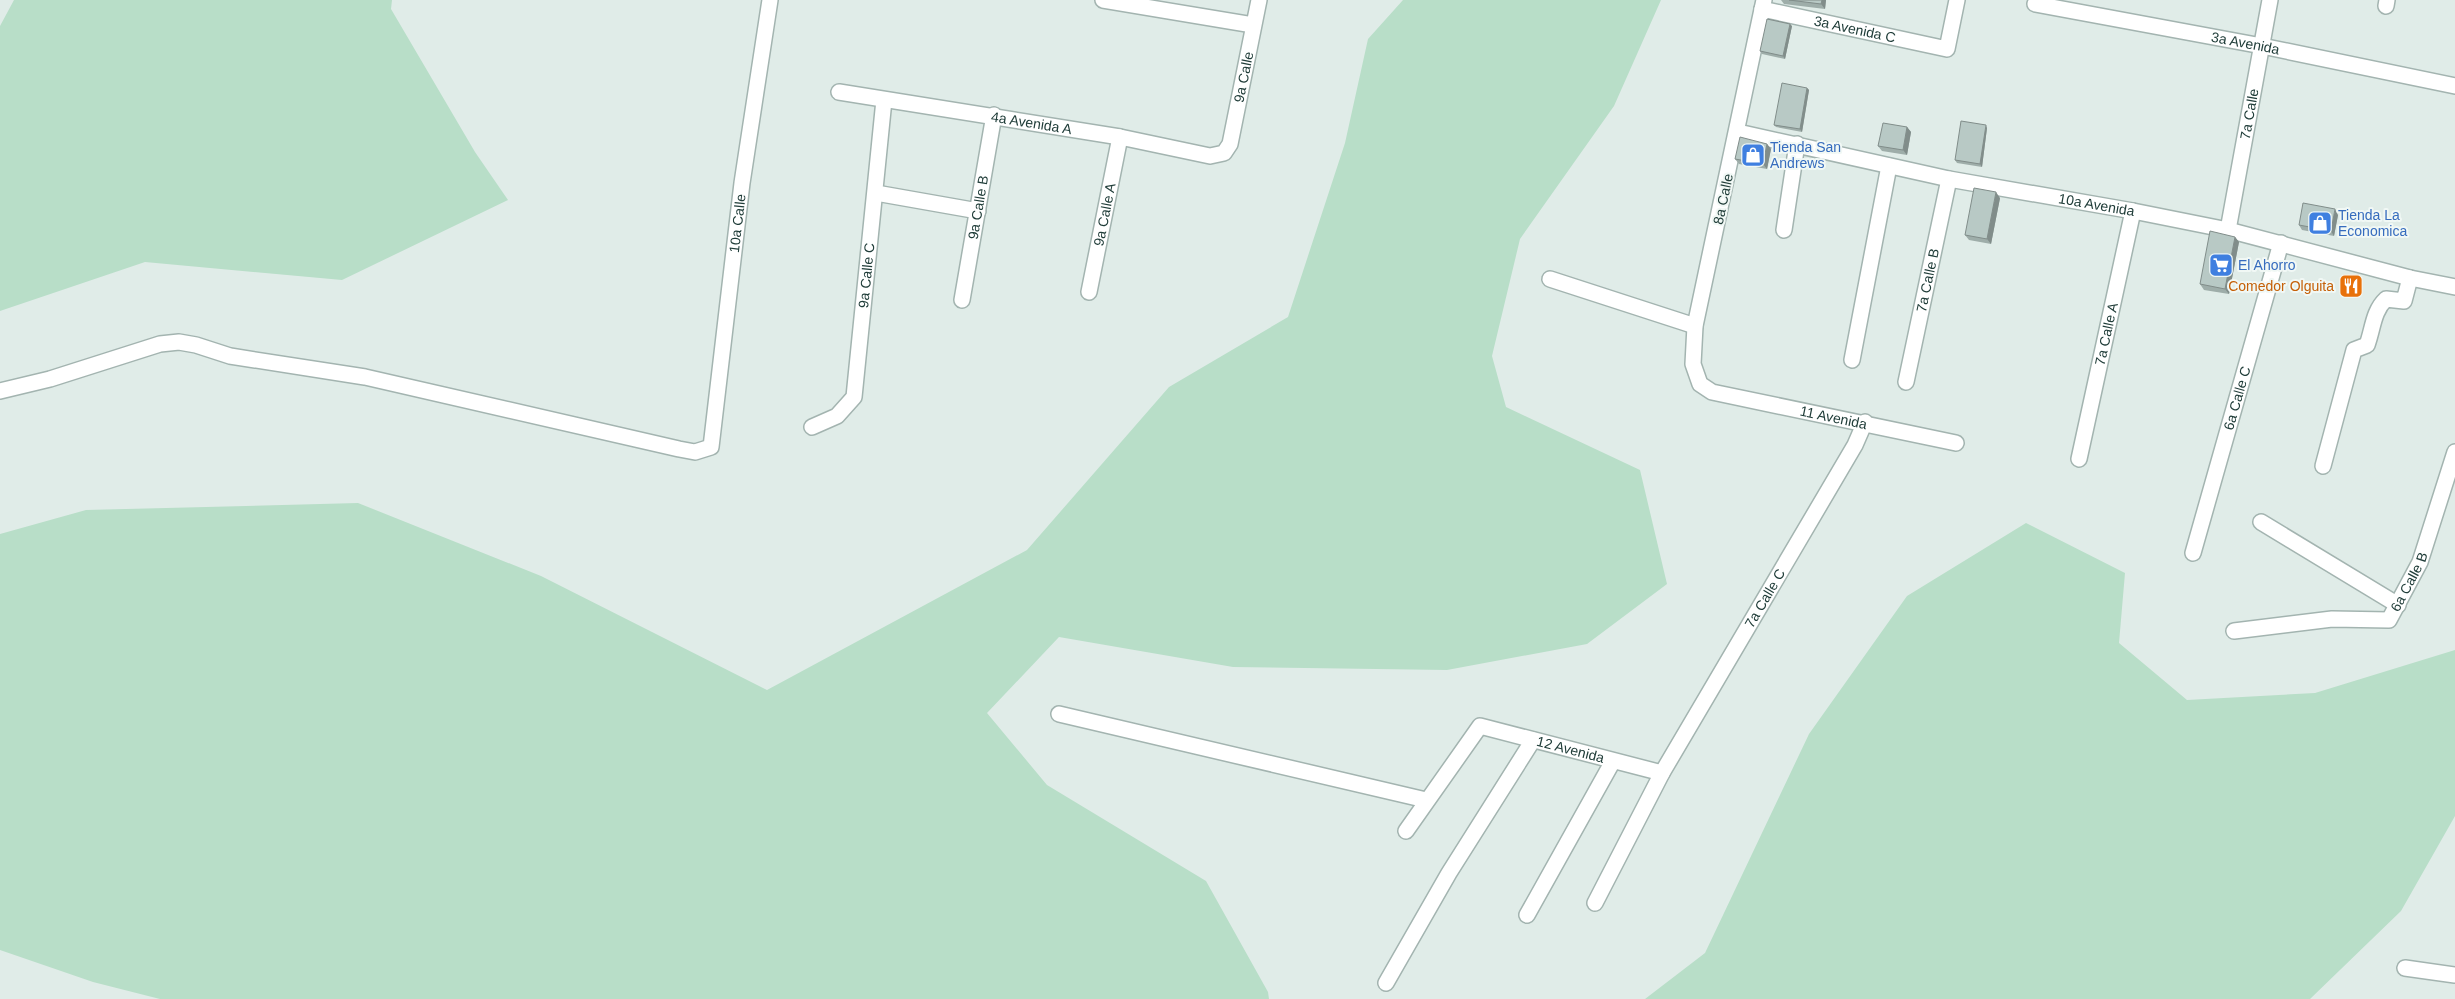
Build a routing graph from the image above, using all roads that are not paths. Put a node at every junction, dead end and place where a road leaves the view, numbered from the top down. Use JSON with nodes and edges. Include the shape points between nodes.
{"nodes":[{"id":1,"x":770,"y":0,"type":"edge"},
{"id":2,"x":1103,"y":0,"type":"edge"},
{"id":3,"x":1259,"y":0,"type":"edge"},
{"id":4,"x":1957,"y":0,"type":"edge"},
{"id":5,"x":2270,"y":0,"type":"edge"},
{"id":6,"x":2035,"y":4,"type":"dead end"},
{"id":7,"x":1763,"y":5,"type":"edge"},
{"id":8,"x":1253,"y":25,"type":"junction"},
{"id":9,"x":2262,"y":46,"type":"junction"},
{"id":10,"x":2455,"y":86,"type":"edge"},
{"id":11,"x":839,"y":92,"type":"dead end"},
{"id":12,"x":884,"y":100,"type":"junction"},
{"id":13,"x":994,"y":115,"type":"junction"},
{"id":14,"x":1738,"y":132,"type":"junction"},
{"id":15,"x":1120,"y":136,"type":"junction"},
{"id":16,"x":1797,"y":144,"type":"junction"},
{"id":17,"x":1224,"y":153,"type":"joint"},
{"id":18,"x":1889,"y":166,"type":"junction"},
{"id":19,"x":1948,"y":179,"type":"junction"},
{"id":20,"x":876,"y":193,"type":"junction"},
{"id":21,"x":978,"y":211,"type":"junction"},
{"id":22,"x":2133,"y":211,"type":"junction"},
{"id":23,"x":1784,"y":230,"type":"dead end"},
{"id":24,"x":2228,"y":230,"type":"junction"},
{"id":25,"x":2281,"y":243,"type":"junction"},
{"id":26,"x":2410,"y":278,"type":"junction"},
{"id":27,"x":1550,"y":279,"type":"dead end"},
{"id":28,"x":2455,"y":287,"type":"edge"},
{"id":29,"x":1089,"y":292,"type":"dead end"},
{"id":30,"x":962,"y":300,"type":"dead end"},
{"id":31,"x":1695,"y":326,"type":"junction"},
{"id":32,"x":1852,"y":360,"type":"dead end"},
{"id":33,"x":1906,"y":382,"type":"dead end"},
{"id":34,"x":0,"y":391,"type":"edge"},
{"id":35,"x":1712,"y":392,"type":"joint"},
{"id":36,"x":1865,"y":422,"type":"junction"},
{"id":37,"x":812,"y":427,"type":"dead end"},
{"id":38,"x":1956,"y":443,"type":"dead end"},
{"id":39,"x":2455,"y":452,"type":"edge"},
{"id":40,"x":2079,"y":459,"type":"dead end"},
{"id":41,"x":2323,"y":466,"type":"dead end"},
{"id":42,"x":2261,"y":522,"type":"dead end"},
{"id":43,"x":2193,"y":553,"type":"dead end"},
{"id":44,"x":2398,"y":605,"type":"junction"},
{"id":45,"x":2234,"y":631,"type":"dead end"},
{"id":46,"x":1059,"y":714,"type":"dead end"},
{"id":47,"x":1533,"y":740,"type":"junction"},
{"id":48,"x":1613,"y":761,"type":"junction"},
{"id":49,"x":1662,"y":773,"type":"junction"},
{"id":50,"x":1426,"y":800,"type":"junction"},
{"id":51,"x":1406,"y":831,"type":"dead end"},
{"id":52,"x":1595,"y":903,"type":"dead end"},
{"id":53,"x":1527,"y":915,"type":"dead end"},
{"id":54,"x":2405,"y":968,"type":"dead end"},
{"id":55,"x":2455,"y":975,"type":"edge"},
{"id":56,"x":1386,"y":982,"type":"dead end"}],
"edges":[{"from":1,"to":34,"type":"street","name":"10a Calle","via":[[742,183],[711,447],[696,452],[679,449],[365,377],[230,356],[179,342],[160,344],[50,379]]},
{"from":2,"to":8,"type":"street"},
{"from":3,"to":8,"type":"street","name":"9a Calle"},
{"from":4,"to":7,"type":"street","name":"3a Avenida C","via":[[1947,49]]},
{"from":5,"to":9,"type":"street","name":"7a Calle"},
{"from":6,"to":9,"type":"street","name":"3a Avenida"},
{"from":7,"to":14,"type":"street","name":"8a Calle"},
{"from":8,"to":17,"type":"street","name":"9a Calle","via":[[1230,144]]},
{"from":9,"to":10,"type":"street","name":"3a Avenida"},
{"from":9,"to":24,"type":"street","name":"7a Calle"},
{"from":11,"to":12,"type":"street","name":"4a Avenida A"},
{"from":12,"to":13,"type":"street","name":"4a Avenida A"},
{"from":12,"to":20,"type":"street","name":"9a Calle C"},
{"from":13,"to":15,"type":"street","name":"4a Avenida A"},
{"from":13,"to":21,"type":"street","name":"9a Calle B"},
{"from":14,"to":16,"type":"street","name":"10a Avenida"},
{"from":14,"to":31,"type":"street","name":"8a Calle"},
{"from":15,"to":17,"type":"street","name":"4a Avenida A","via":[[1210,156]]},
{"from":15,"to":29,"type":"street","name":"9a Calle A"},
{"from":16,"to":18,"type":"street","name":"10a Avenida"},
{"from":16,"to":23,"type":"street"},
{"from":18,"to":19,"type":"street","name":"10a Avenida"},
{"from":18,"to":32,"type":"street"},
{"from":19,"to":22,"type":"street","name":"10a Avenida"},
{"from":19,"to":33,"type":"street","name":"7a Calle B"},
{"from":20,"to":21,"type":"street"},
{"from":20,"to":37,"type":"street","name":"9a Calle C","via":[[854,397],[837,416]]},
{"from":21,"to":30,"type":"street","name":"9a Calle B"},
{"from":22,"to":24,"type":"street","name":"10a Avenida"},
{"from":22,"to":40,"type":"street","name":"7a Calle A"},
{"from":24,"to":25,"type":"street","name":"10a Avenida"},
{"from":25,"to":26,"type":"street","name":"10a Avenida"},
{"from":25,"to":43,"type":"street","name":"6a Calle C"},
{"from":26,"to":28,"type":"street","name":"10a Avenida"},
{"from":26,"to":41,"type":"street","via":[[2404,301],[2386,299],[2374,318],[2367,345],[2354,350]]},
{"from":27,"to":31,"type":"street"},
{"from":31,"to":35,"type":"street","name":"8a Calle","via":[[1693,364],[1700,384]]},
{"from":35,"to":36,"type":"street","name":"11 Avenida"},
{"from":36,"to":38,"type":"street","name":"11 Avenida"},
{"from":36,"to":49,"type":"street","name":"7a Calle C","via":[[1855,445]]},
{"from":39,"to":44,"type":"street","name":"6a Calle B","via":[[2420,562]]},
{"from":42,"to":44,"type":"street"},
{"from":44,"to":45,"type":"street","name":"6a Calle B","via":[[2389,620],[2332,619]]},
{"from":46,"to":50,"type":"street"},
{"from":47,"to":48,"type":"street","name":"12 Avenida"},
{"from":47,"to":50,"type":"street","name":"12 Avenida","via":[[1480,726]]},
{"from":47,"to":56,"type":"street","via":[[1449,873]]},
{"from":48,"to":49,"type":"street","name":"12 Avenida"},
{"from":48,"to":53,"type":"street"},
{"from":49,"to":52,"type":"street","name":"7a Calle C"},
{"from":50,"to":51,"type":"street"},
{"from":54,"to":55,"type":"street"}]}
